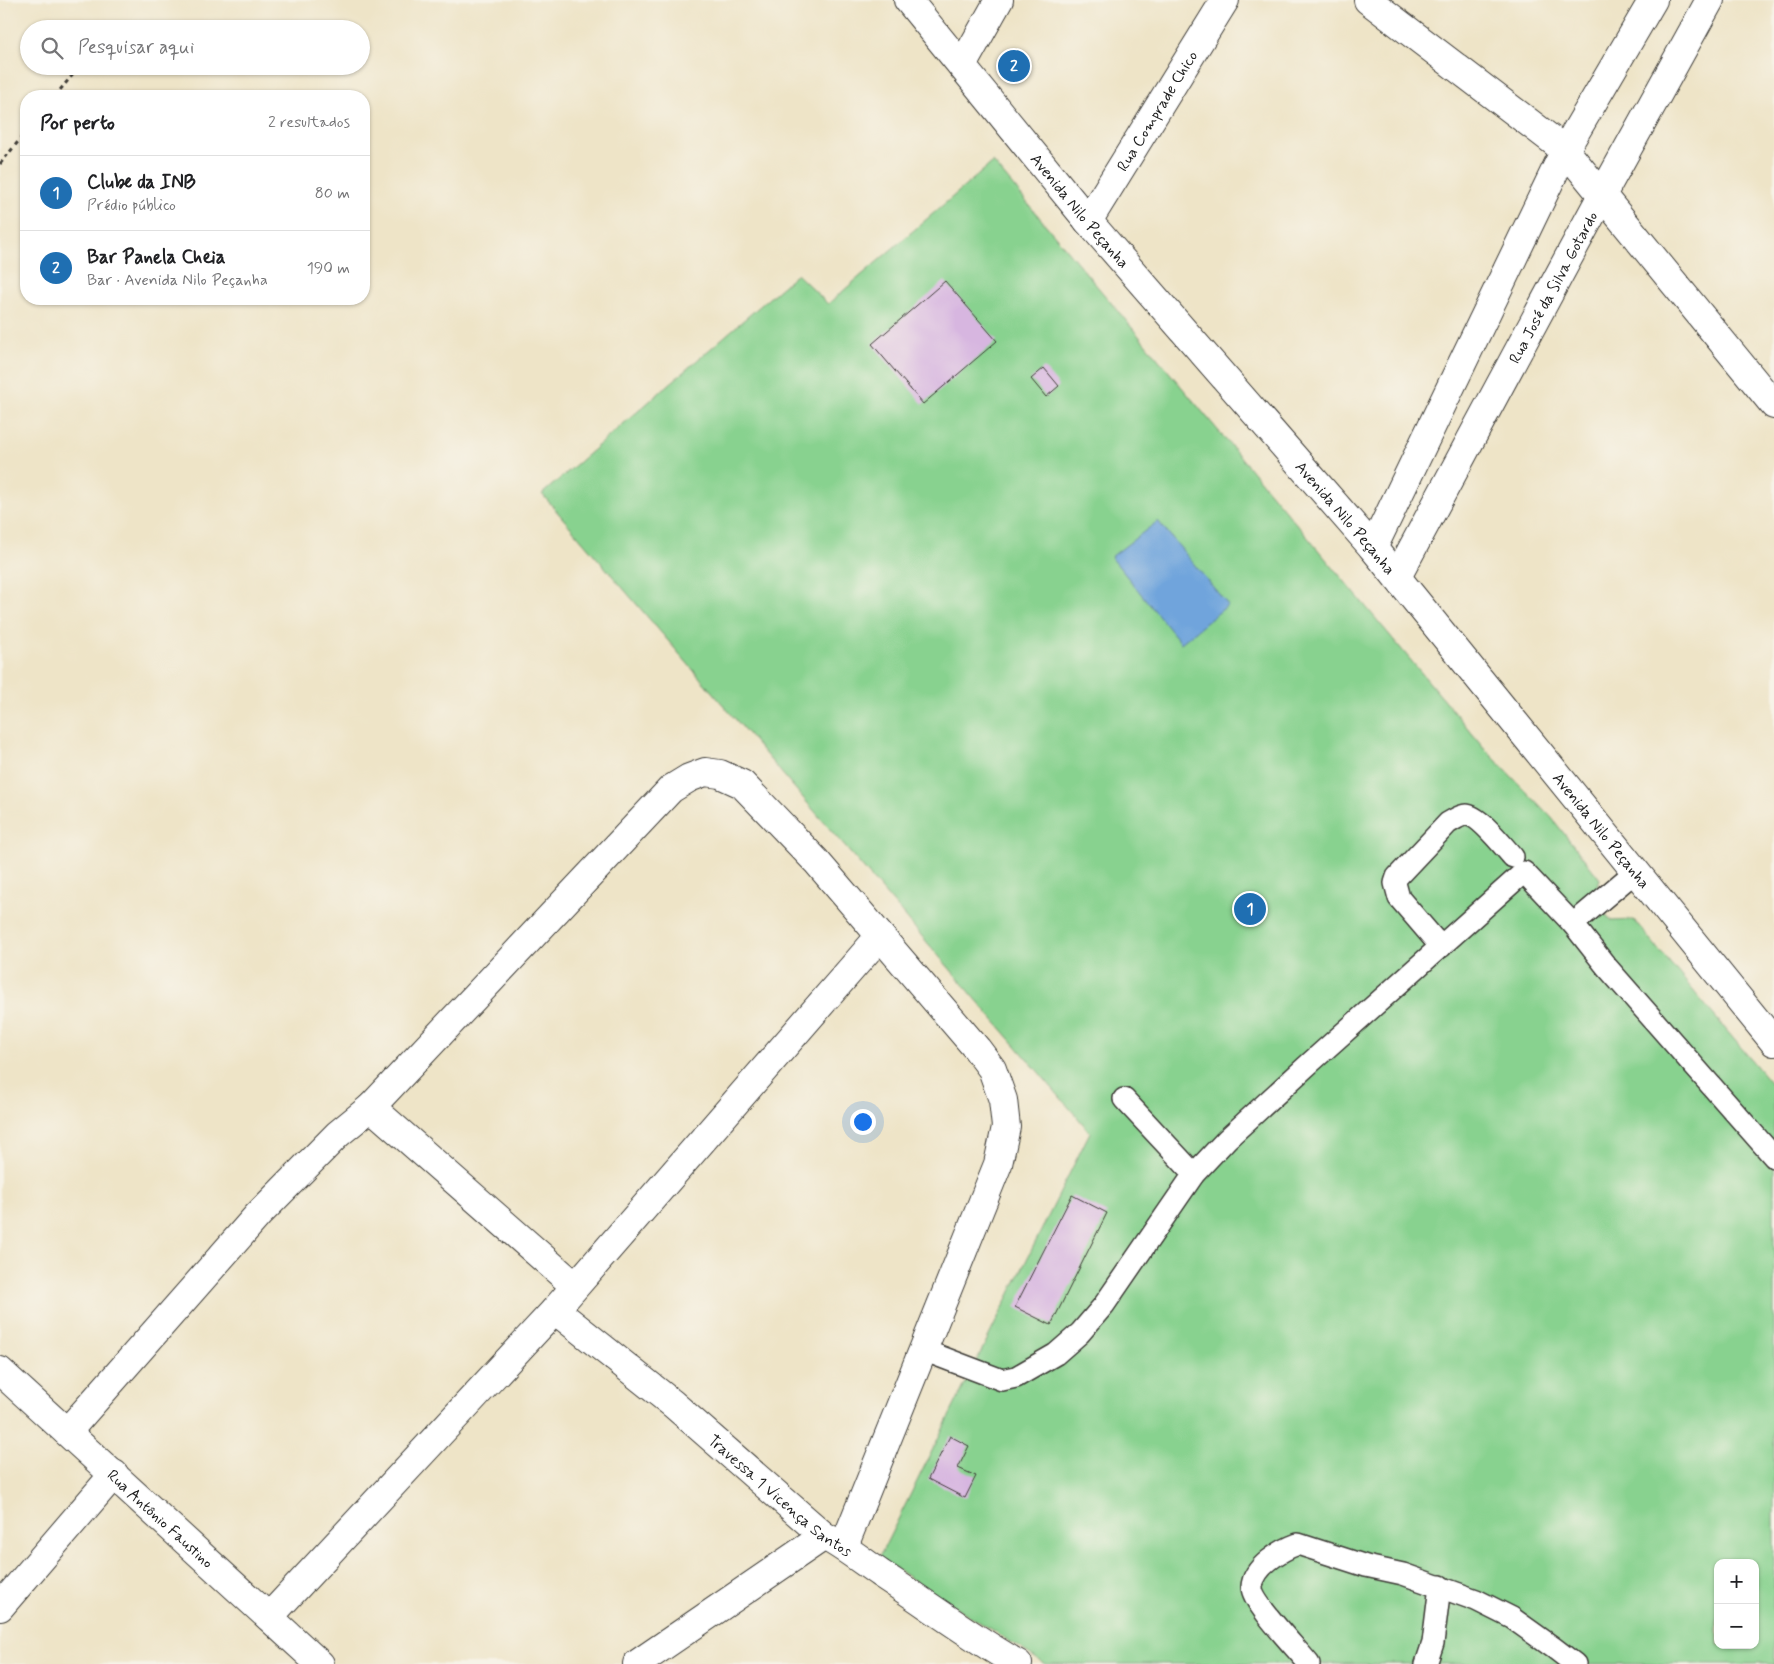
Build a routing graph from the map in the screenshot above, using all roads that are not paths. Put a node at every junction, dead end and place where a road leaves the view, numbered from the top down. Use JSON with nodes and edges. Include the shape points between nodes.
{"nodes":[{"id":1,"x":908,"y":0,"type":"edge"},
{"id":2,"x":999,"y":0,"type":"edge"},
{"id":3,"x":1225,"y":0,"type":"edge"},
{"id":4,"x":1368,"y":0,"type":"edge"},
{"id":5,"x":1653,"y":0,"type":"edge"},
{"id":6,"x":1710,"y":0,"type":"edge"},
{"id":7,"x":962,"y":66,"type":"junction"},
{"id":8,"x":1565,"y":150,"type":"junction"},
{"id":9,"x":1602,"y":195,"type":"junction"},
{"id":10,"x":1088,"y":221,"type":"junction"},
{"id":11,"x":1774,"y":405,"type":"edge"},
{"id":12,"x":1373,"y":548,"type":"junction"},
{"id":13,"x":1397,"y":577,"type":"junction"},
{"id":14,"x":1513,"y":856,"type":"dead end"},
{"id":15,"x":1636,"y":871,"type":"junction"},
{"id":16,"x":1574,"y":924,"type":"junction"},
{"id":17,"x":880,"y":936,"type":"junction"},
{"id":18,"x":1440,"y":947,"type":"junction"},
{"id":19,"x":1770,"y":1030,"type":"edge"},
{"id":20,"x":1124,"y":1099,"type":"dead end"},
{"id":21,"x":371,"y":1107,"type":"junction"},
{"id":22,"x":1774,"y":1157,"type":"edge"},
{"id":23,"x":1194,"y":1174,"type":"junction"},
{"id":24,"x":575,"y":1286,"type":"junction"},
{"id":25,"x":555,"y":1310,"type":"junction"},
{"id":26,"x":923,"y":1350,"type":"junction"},
{"id":27,"x":0,"y":1371,"type":"edge"},
{"id":28,"x":67,"y":1432,"type":"junction"},
{"id":29,"x":114,"y":1474,"type":"junction"},
{"id":30,"x":834,"y":1541,"type":"junction"},
{"id":31,"x":1440,"y":1586,"type":"junction"},
{"id":32,"x":0,"y":1607,"type":"edge"},
{"id":33,"x":269,"y":1617,"type":"junction"},
{"id":34,"x":320,"y":1664,"type":"edge"},
{"id":35,"x":637,"y":1664,"type":"edge"},
{"id":36,"x":1018,"y":1664,"type":"edge"},
{"id":37,"x":1309,"y":1664,"type":"edge"},
{"id":38,"x":1426,"y":1664,"type":"edge"},
{"id":39,"x":1574,"y":1664,"type":"edge"}],
"edges":[{"from":1,"to":7,"type":"street","name":"Avenida Nilo Peçanha"},
{"from":2,"to":7,"type":"street"},
{"from":3,"to":10,"type":"street","name":"Rua Comprade Chico"},
{"from":4,"to":8,"type":"street"},
{"from":5,"to":8,"type":"street"},
{"from":6,"to":9,"type":"street","name":"Rua José da Silva Gotardo"},
{"from":7,"to":10,"type":"street","name":"Avenida Nilo Peçanha"},
{"from":8,"to":9,"type":"street"},
{"from":8,"to":12,"type":"street"},
{"from":9,"to":11,"type":"street"},
{"from":9,"to":13,"type":"street","name":"Rua José da Silva Gotardo"},
{"from":10,"to":12,"type":"street","name":"Avenida Nilo Peçanha"},
{"from":12,"to":13,"type":"street","name":"Avenida Nilo Peçanha"},
{"from":13,"to":15,"type":"street","name":"Avenida Nilo Peçanha"},
{"from":14,"to":18,"type":"lane","via":[[1476,818],[1467,815],[1448,823],[1396,877],[1399,898]]},
{"from":15,"to":16,"type":"lane"},
{"from":15,"to":19,"type":"street","name":"Avenida Nilo Peçanha"},
{"from":16,"to":18,"type":"lane","via":[[1524,872]]},
{"from":16,"to":22,"type":"lane","via":[[1606,966]]},
{"from":17,"to":21,"type":"street","via":[[816,861],[742,784],[720,774],[705,772],[671,789]]},
{"from":17,"to":24,"type":"street"},
{"from":17,"to":26,"type":"street","via":[[992,1068],[1006,1126],[998,1164]]},
{"from":18,"to":23,"type":"lane","via":[[1310,1062]]},
{"from":20,"to":23,"type":"lane"},
{"from":21,"to":24,"type":"street"},
{"from":21,"to":28,"type":"street","via":[[338,1134],[258,1215]]},
{"from":23,"to":26,"type":"lane","via":[[1104,1305],[1056,1354],[1016,1377],[1002,1380]]},
{"from":24,"to":25,"type":"street"},
{"from":25,"to":30,"type":"street","name":"Travessa 1 Vicença Santos","via":[[674,1404]]},
{"from":25,"to":33,"type":"street"},
{"from":26,"to":30,"type":"street"},
{"from":27,"to":28,"type":"street","name":"Rua Antônio Faustino"},
{"from":28,"to":29,"type":"street","name":"Rua Antônio Faustino"},
{"from":29,"to":32,"type":"street"},
{"from":29,"to":33,"type":"street","name":"Rua Antônio Faustino"},
{"from":30,"to":35,"type":"street"},
{"from":30,"to":36,"type":"street","name":"Travessa 1 Vicença Santos"},
{"from":31,"to":37,"type":"lane","via":[[1298,1544],[1285,1549],[1270,1558],[1258,1572],[1252,1586],[1253,1594],[1260,1607]]},
{"from":31,"to":38,"type":"lane","via":[[1433,1643]]},
{"from":31,"to":39,"type":"lane","via":[[1512,1618]]},
{"from":33,"to":34,"type":"street","name":"Rua Antônio Faustino"}]}
